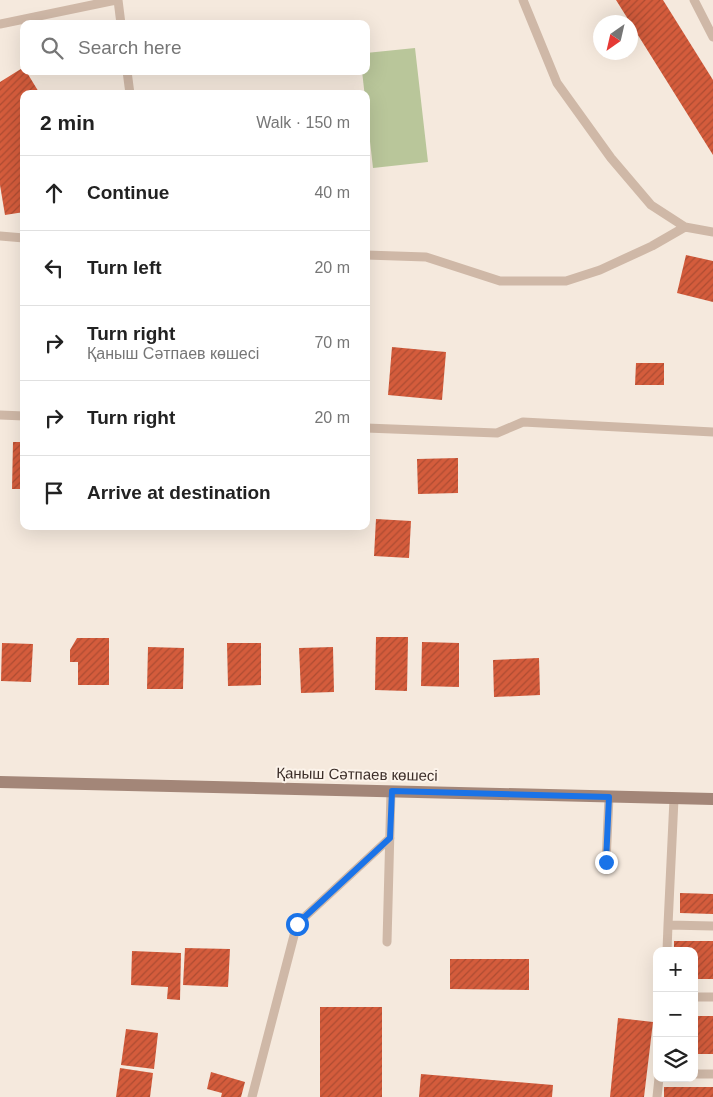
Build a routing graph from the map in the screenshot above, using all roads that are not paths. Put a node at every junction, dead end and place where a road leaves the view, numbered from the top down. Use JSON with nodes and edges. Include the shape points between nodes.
{"nodes":[{"id":1,"x":117,"y":0,"type":"edge"},
{"id":2,"x":523,"y":0,"type":"edge"},
{"id":3,"x":694,"y":0,"type":"edge"},
{"id":4,"x":120,"y":20,"type":"edge"},
{"id":5,"x":0,"y":24,"type":"edge"},
{"id":6,"x":713,"y":37,"type":"edge"},
{"id":7,"x":128,"y":75,"type":"edge"},
{"id":8,"x":129,"y":90,"type":"edge"},
{"id":9,"x":685,"y":227,"type":"junction"},
{"id":10,"x":713,"y":232,"type":"edge"},
{"id":11,"x":0,"y":236,"type":"edge"},
{"id":12,"x":20,"y":238,"type":"edge"},
{"id":13,"x":370,"y":255,"type":"edge"},
{"id":14,"x":0,"y":415,"type":"edge"},
{"id":15,"x":20,"y":416,"type":"edge"},
{"id":16,"x":370,"y":428,"type":"edge"},
{"id":17,"x":713,"y":432,"type":"edge"},
{"id":18,"x":0,"y":782,"type":"edge"},
{"id":19,"x":392,"y":791,"type":"junction"},
{"id":20,"x":609,"y":797,"type":"junction"},
{"id":21,"x":674,"y":798,"type":"junction"},
{"id":22,"x":713,"y":800,"type":"edge"},
{"id":23,"x":390,"y":838,"type":"junction"},
{"id":24,"x":606,"y":862,"type":"dead end"},
{"id":25,"x":668,"y":925,"type":"junction"},
{"id":26,"x":713,"y":926,"type":"edge"},
{"id":27,"x":387,"y":942,"type":"dead end"},
{"id":28,"x":667,"y":947,"type":"edge"},
{"id":29,"x":698,"y":997,"type":"edge"},
{"id":30,"x":713,"y":997,"type":"edge"},
{"id":31,"x":698,"y":1074,"type":"edge"},
{"id":32,"x":713,"y":1074,"type":"edge"},
{"id":33,"x":659,"y":1082,"type":"edge"},
{"id":34,"x":252,"y":1097,"type":"edge"},
{"id":35,"x":657,"y":1097,"type":"edge"}],
"edges":[{"from":1,"to":4,"type":"lane"},
{"from":1,"to":5,"type":"lane"},
{"from":2,"to":9,"type":"lane","via":[[557,83],[606,151],[651,205]]},
{"from":3,"to":6,"type":"lane"},
{"from":7,"to":8,"type":"lane"},
{"from":9,"to":10,"type":"lane"},
{"from":9,"to":13,"type":"lane","via":[[600,270],[566,281],[500,281],[426,257]]},
{"from":11,"to":12,"type":"lane"},
{"from":14,"to":15,"type":"lane"},
{"from":16,"to":17,"type":"lane","via":[[497,433],[523,422]]},
{"from":18,"to":19,"type":"street","name":"Қаныш Сәтпаев көшесі"},
{"from":19,"to":20,"type":"street","name":"Қаныш Сәтпаев көшесі"},
{"from":19,"to":23,"type":"lane"},
{"from":20,"to":21,"type":"street","name":"Қаныш Сәтпаев көшесі"},
{"from":20,"to":24,"type":"lane"},
{"from":21,"to":22,"type":"street","name":"Қаныш Сәтпаев көшесі"},
{"from":21,"to":25,"type":"lane"},
{"from":23,"to":27,"type":"lane"},
{"from":23,"to":34,"type":"lane","via":[[297,924]]},
{"from":25,"to":26,"type":"lane"},
{"from":25,"to":28,"type":"lane"},
{"from":29,"to":30,"type":"lane"},
{"from":31,"to":32,"type":"lane"},
{"from":33,"to":35,"type":"lane"}]}
